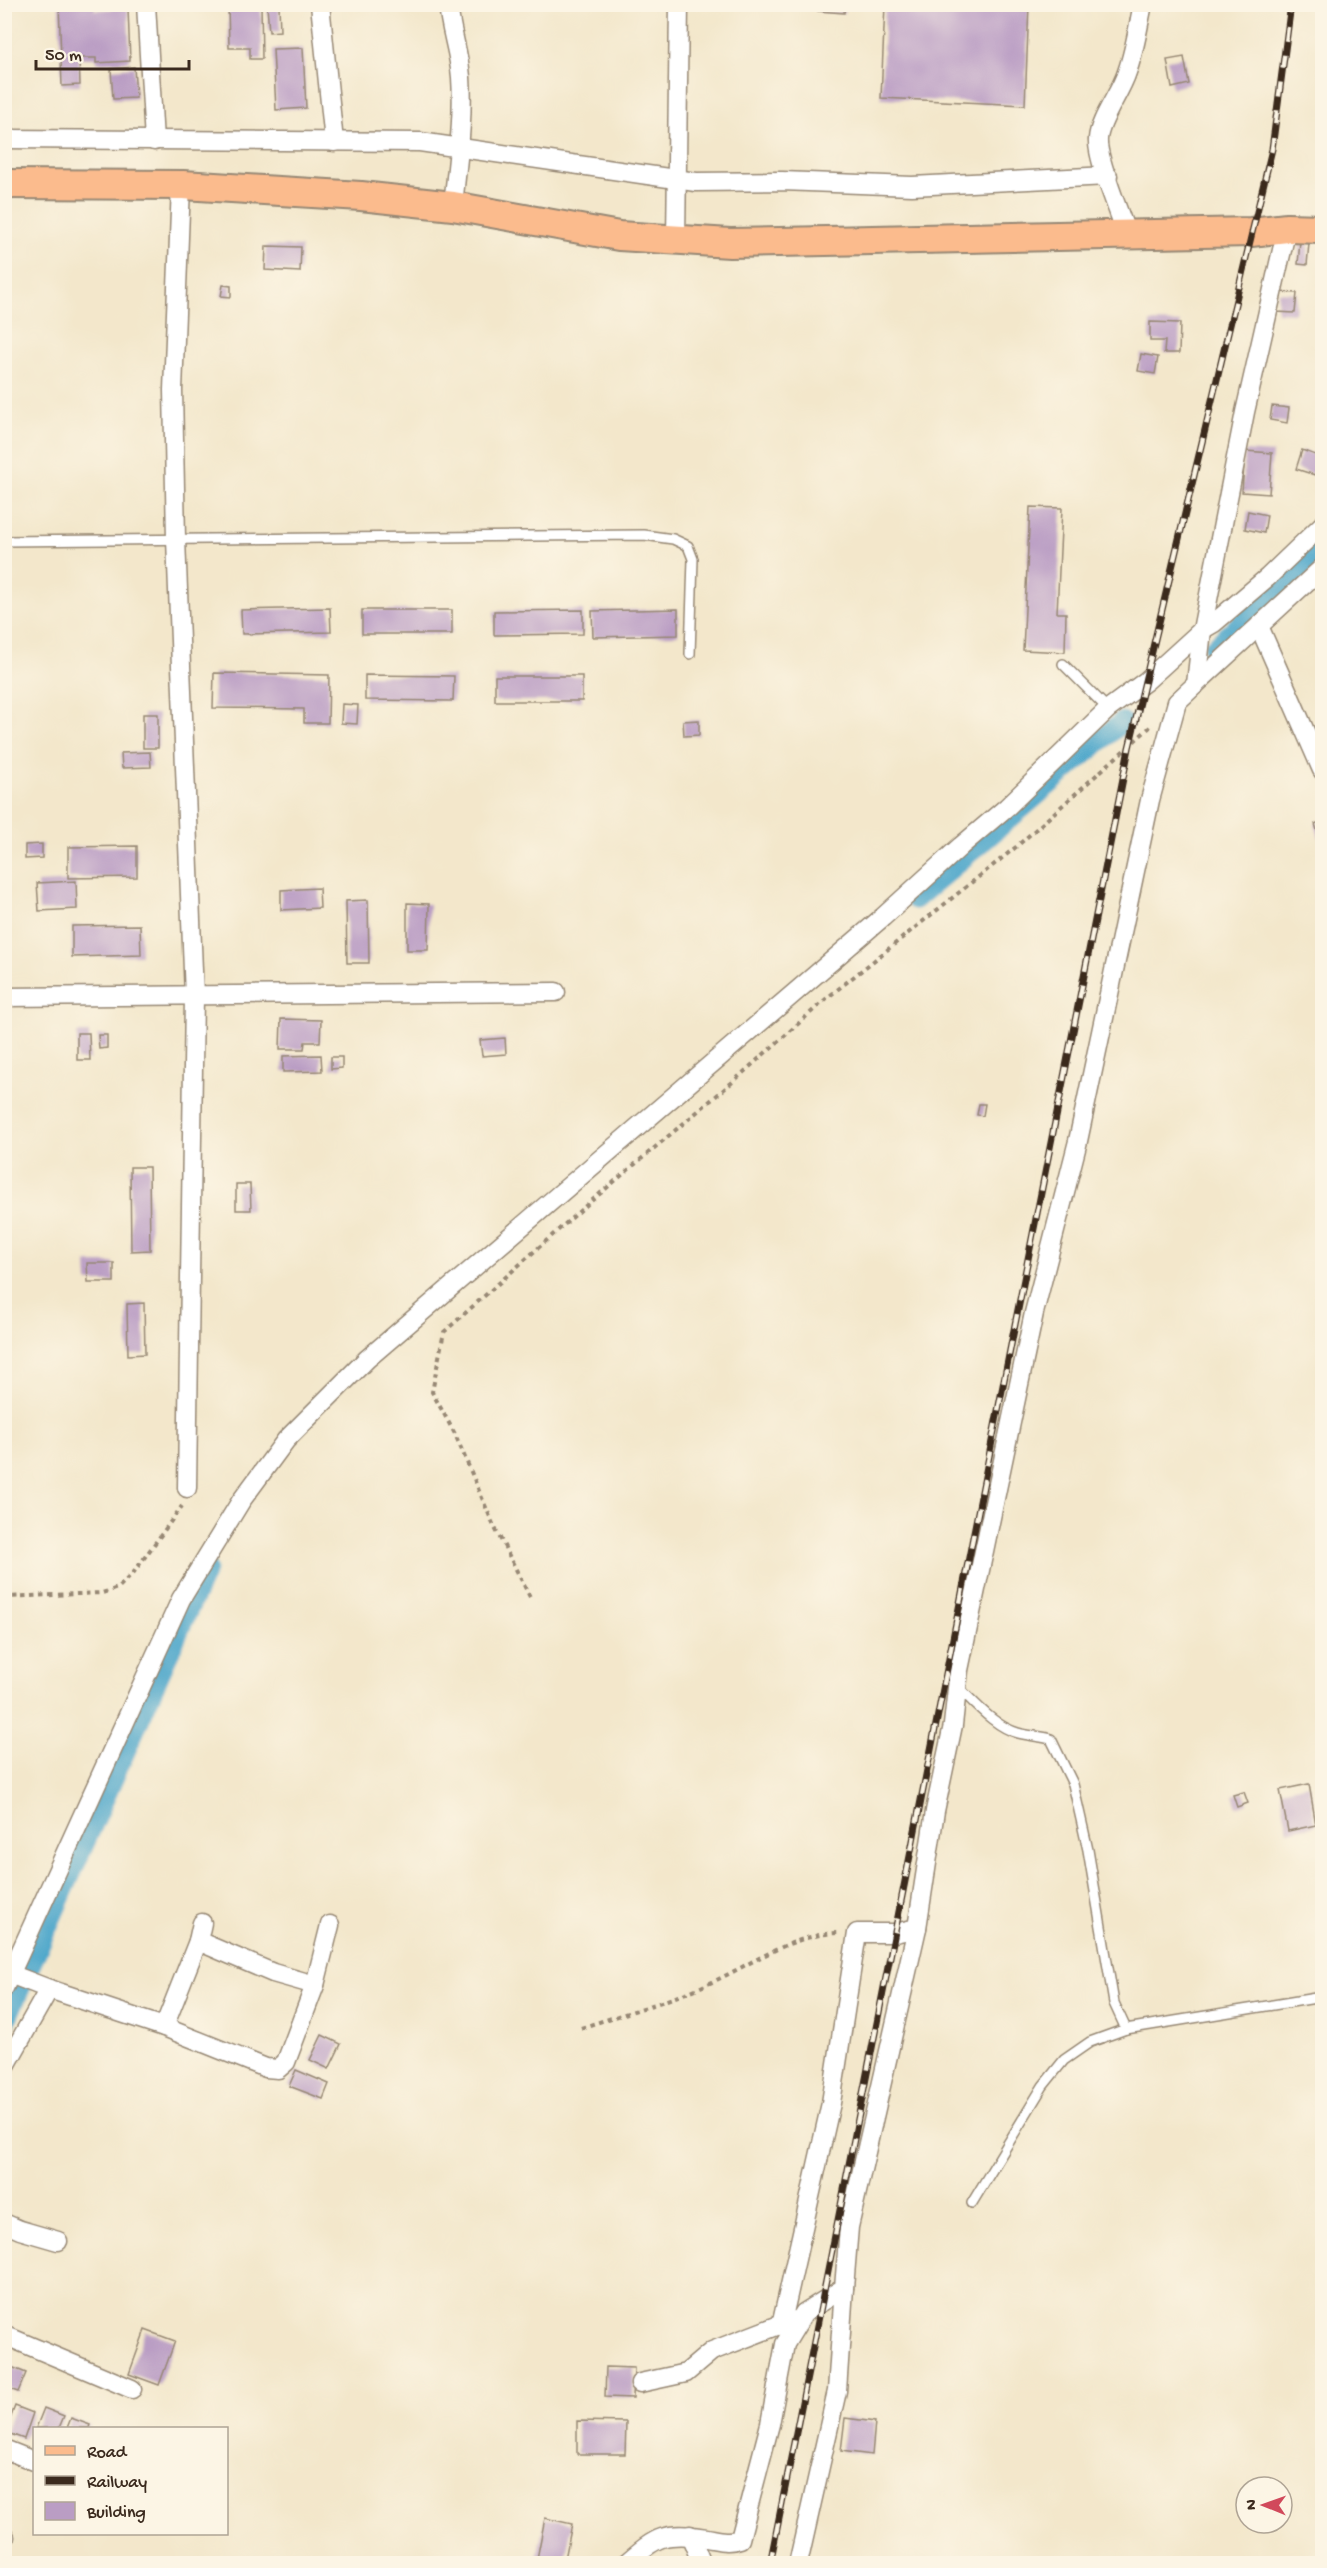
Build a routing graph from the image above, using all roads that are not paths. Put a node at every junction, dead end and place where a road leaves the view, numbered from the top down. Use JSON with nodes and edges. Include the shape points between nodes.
{"nodes":[{"id":1,"x":146,"y":4,"type":"edge"},
{"id":2,"x":320,"y":4,"type":"edge"},
{"id":3,"x":448,"y":4,"type":"edge"},
{"id":4,"x":679,"y":4,"type":"edge"},
{"id":5,"x":1143,"y":4,"type":"edge"},
{"id":6,"x":4,"y":139,"type":"edge"},
{"id":7,"x":154,"y":141,"type":"junction"},
{"id":8,"x":334,"y":142,"type":"junction"},
{"id":9,"x":459,"y":146,"type":"junction"},
{"id":10,"x":1108,"y":176,"type":"junction"},
{"id":11,"x":677,"y":179,"type":"junction"},
{"id":12,"x":4,"y":184,"type":"edge"},
{"id":13,"x":181,"y":186,"type":"junction"},
{"id":14,"x":453,"y":206,"type":"junction"},
{"id":15,"x":1287,"y":228,"type":"junction"},
{"id":16,"x":1323,"y":229,"type":"edge"},
{"id":17,"x":1127,"y":235,"type":"junction"},
{"id":18,"x":676,"y":240,"type":"junction"},
{"id":19,"x":1323,"y":525,"type":"edge"},
{"id":20,"x":176,"y":539,"type":"junction"},
{"id":21,"x":4,"y":541,"type":"edge"},
{"id":22,"x":1323,"y":568,"type":"edge"},
{"id":23,"x":1259,"y":626,"type":"junction"},
{"id":24,"x":1202,"y":630,"type":"junction"},
{"id":25,"x":690,"y":654,"type":"dead end"},
{"id":26,"x":1063,"y":664,"type":"dead end"},
{"id":27,"x":1196,"y":684,"type":"junction"},
{"id":28,"x":1108,"y":709,"type":"junction"},
{"id":29,"x":1323,"y":770,"type":"edge"},
{"id":30,"x":556,"y":992,"type":"dead end"},
{"id":31,"x":194,"y":996,"type":"junction"},
{"id":32,"x":4,"y":997,"type":"edge"},
{"id":33,"x":187,"y":1488,"type":"road end"},
{"id":34,"x":957,"y":1685,"type":"junction"},
{"id":35,"x":202,"y":1923,"type":"dead end"},
{"id":36,"x":330,"y":1925,"type":"dead end"},
{"id":37,"x":917,"y":1928,"type":"junction"},
{"id":38,"x":198,"y":1941,"type":"junction"},
{"id":39,"x":10,"y":1979,"type":"edge"},
{"id":40,"x":315,"y":1985,"type":"junction"},
{"id":41,"x":42,"y":1986,"type":"junction"},
{"id":42,"x":1323,"y":1997,"type":"edge"},
{"id":43,"x":164,"y":2026,"type":"junction"},
{"id":44,"x":1126,"y":2029,"type":"junction"},
{"id":45,"x":4,"y":2069,"type":"edge"},
{"id":46,"x":972,"y":2203,"type":"dead end"},
{"id":47,"x":4,"y":2223,"type":"edge"},
{"id":48,"x":58,"y":2241,"type":"dead end"},
{"id":49,"x":844,"y":2288,"type":"junction"},
{"id":50,"x":804,"y":2313,"type":"junction"},
{"id":51,"x":781,"y":2326,"type":"junction"},
{"id":52,"x":4,"y":2335,"type":"edge"},
{"id":53,"x":640,"y":2383,"type":"dead end"},
{"id":54,"x":132,"y":2389,"type":"dead end"},
{"id":55,"x":4,"y":2449,"type":"edge"},
{"id":56,"x":33,"y":2461,"type":"edge"},
{"id":57,"x":690,"y":2535,"type":"junction"},
{"id":58,"x":625,"y":2564,"type":"edge"},
{"id":59,"x":702,"y":2564,"type":"edge"},
{"id":60,"x":798,"y":2564,"type":"edge"}],
"edges":[{"from":1,"to":7,"type":"street"},
{"from":2,"to":8,"type":"street"},
{"from":3,"to":9,"type":"street","via":[[461,77]]},
{"from":4,"to":11,"type":"street"},
{"from":5,"to":10,"type":"street","via":[[1127,72],[1110,112],[1100,124],[1099,156]]},
{"from":6,"to":7,"type":"street"},
{"from":7,"to":8,"type":"street"},
{"from":8,"to":9,"type":"street"},
{"from":9,"to":11,"type":"street"},
{"from":9,"to":14,"type":"street"},
{"from":10,"to":11,"type":"street","via":[[912,186]]},
{"from":10,"to":17,"type":"street"},
{"from":11,"to":18,"type":"street"},
{"from":12,"to":13,"type":"main road"},
{"from":13,"to":14,"type":"main road","via":[[361,196]]},
{"from":13,"to":20,"type":"street","via":[[173,390]]},
{"from":14,"to":18,"type":"main road","via":[[620,236]]},
{"from":15,"to":16,"type":"main road"},
{"from":15,"to":17,"type":"main road"},
{"from":15,"to":24,"type":"street","via":[[1245,412]]},
{"from":17,"to":18,"type":"main road","via":[[730,243]]},
{"from":19,"to":24,"type":"street","via":[[1268,577]]},
{"from":20,"to":21,"type":"lane"},
{"from":20,"to":25,"type":"lane","via":[[644,535],[673,539],[688,546],[693,559]]},
{"from":20,"to":31,"type":"street"},
{"from":22,"to":23,"type":"street"},
{"from":23,"to":27,"type":"street"},
{"from":23,"to":29,"type":"street"},
{"from":24,"to":27,"type":"street"},
{"from":24,"to":28,"type":"street","via":[[1146,681]]},
{"from":26,"to":28,"type":"lane"},
{"from":27,"to":34,"type":"street","via":[[1177,702],[1150,800],[1078,1141],[1034,1313]]},
{"from":28,"to":39,"type":"street","via":[[1039,778],[883,917],[367,1359],[286,1440],[241,1501],[181,1599]]},
{"from":30,"to":31,"type":"street"},
{"from":31,"to":32,"type":"street"},
{"from":31,"to":33,"type":"street"},
{"from":34,"to":37,"type":"street"},
{"from":34,"to":44,"type":"lane","via":[[1006,1728],[1051,1739],[1073,1784],[1114,2003]]},
{"from":35,"to":38,"type":"street"},
{"from":36,"to":40,"type":"street"},
{"from":37,"to":49,"type":"street","via":[[849,2227]]},
{"from":37,"to":51,"type":"street","via":[[894,1933],[857,1933],[831,2103]]},
{"from":38,"to":40,"type":"street","via":[[273,1973]]},
{"from":38,"to":43,"type":"street"},
{"from":39,"to":41,"type":"street"},
{"from":40,"to":43,"type":"street","via":[[286,2062],[278,2069],[266,2068]]},
{"from":41,"to":43,"type":"street"},
{"from":41,"to":45,"type":"street"},
{"from":42,"to":44,"type":"lane"},
{"from":44,"to":46,"type":"lane","via":[[1090,2042],[1064,2060],[1043,2086]]},
{"from":47,"to":48,"type":"street"},
{"from":49,"to":50,"type":"street"},
{"from":49,"to":60,"type":"street","via":[[837,2391]]},
{"from":50,"to":51,"type":"street"},
{"from":50,"to":57,"type":"street","via":[[785,2344],[770,2424],[740,2540]]},
{"from":51,"to":53,"type":"street","via":[[712,2351],[686,2373]]},
{"from":52,"to":54,"type":"street"},
{"from":55,"to":56,"type":"street"},
{"from":57,"to":58,"type":"street","via":[[667,2535],[651,2542]]},
{"from":57,"to":59,"type":"street"}]}
